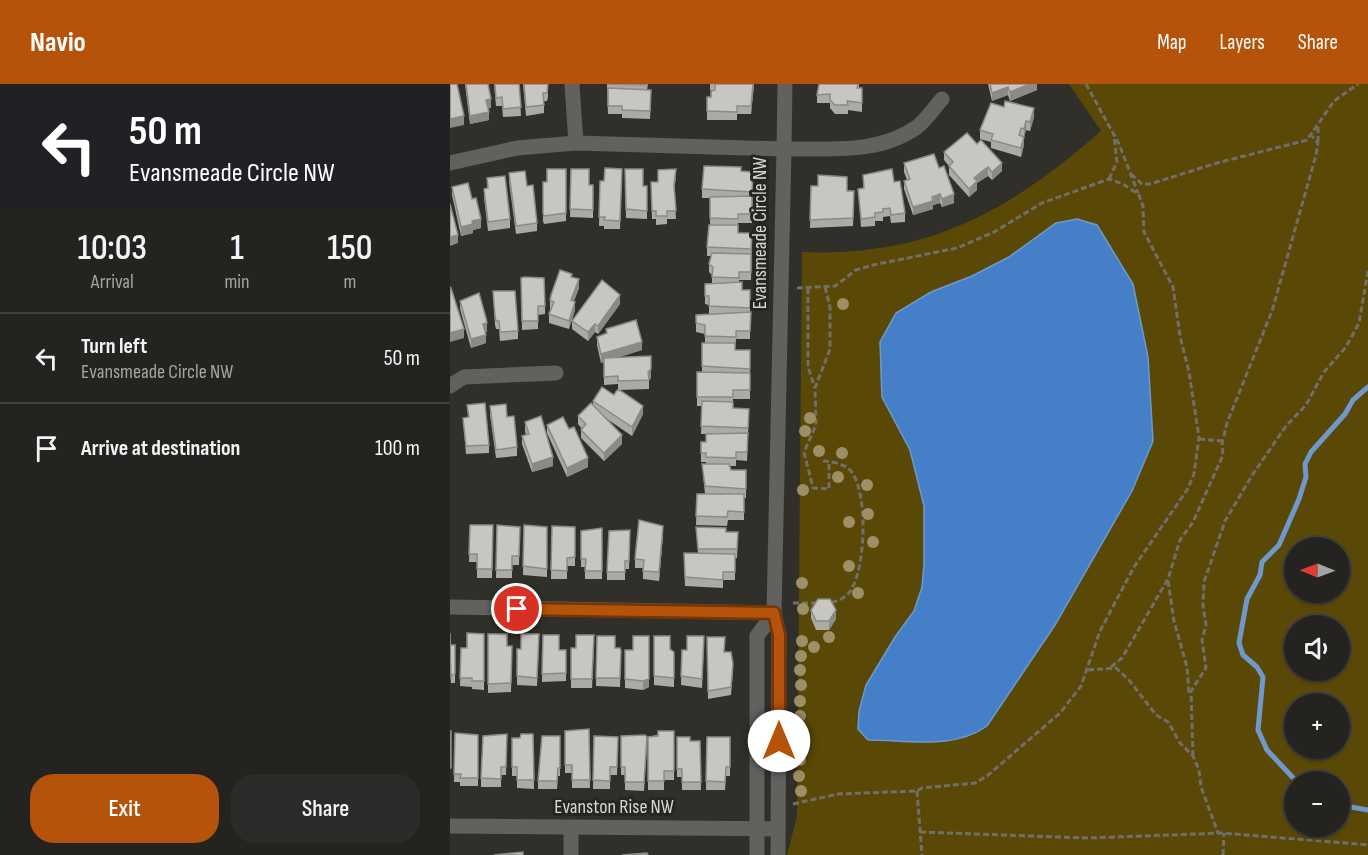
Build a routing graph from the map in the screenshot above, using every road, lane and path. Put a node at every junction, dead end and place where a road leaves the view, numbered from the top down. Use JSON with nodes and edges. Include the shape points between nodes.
{"nodes":[{"id":1,"x":572,"y":84,"type":"edge"},
{"id":2,"x":785,"y":84,"type":"edge"},
{"id":3,"x":1086,"y":84,"type":"edge"},
{"id":4,"x":1358,"y":84,"type":"edge"},
{"id":5,"x":942,"y":99,"type":"dead end"},
{"id":6,"x":1318,"y":123,"type":"junction"},
{"id":7,"x":1113,"y":132,"type":"junction"},
{"id":8,"x":1312,"y":136,"type":"junction"},
{"id":9,"x":576,"y":143,"type":"junction"},
{"id":10,"x":1318,"y":143,"type":"junction"},
{"id":11,"x":784,"y":149,"type":"junction"},
{"id":12,"x":450,"y":163,"type":"edge"},
{"id":13,"x":1131,"y":174,"type":"junction"},
{"id":14,"x":1109,"y":179,"type":"junction"},
{"id":15,"x":1139,"y":195,"type":"junction"},
{"id":16,"x":1368,"y":270,"type":"edge"},
{"id":17,"x":797,"y":288,"type":"dead end"},
{"id":18,"x":808,"y":288,"type":"junction"},
{"id":19,"x":825,"y":288,"type":"junction"},
{"id":20,"x":556,"y":373,"type":"dead end"},
{"id":21,"x":450,"y":387,"type":"edge"},
{"id":22,"x":815,"y":388,"type":"junction"},
{"id":23,"x":1199,"y":439,"type":"junction"},
{"id":24,"x":1223,"y":441,"type":"junction"},
{"id":25,"x":823,"y":461,"type":"dead end"},
{"id":26,"x":829,"y":462,"type":"junction"},
{"id":27,"x":1167,"y":579,"type":"junction"},
{"id":28,"x":793,"y":603,"type":"dead end"},
{"id":29,"x":450,"y":608,"type":"edge"},
{"id":30,"x":774,"y":613,"type":"junction"},
{"id":31,"x":1111,"y":667,"type":"junction"},
{"id":32,"x":1088,"y":670,"type":"junction"},
{"id":33,"x":1190,"y":697,"type":"junction"},
{"id":34,"x":1193,"y":756,"type":"junction"},
{"id":35,"x":917,"y":791,"type":"junction"},
{"id":36,"x":450,"y":826,"type":"edge"},
{"id":37,"x":571,"y":827,"type":"junction"},
{"id":38,"x":756,"y":829,"type":"junction"},
{"id":39,"x":778,"y":829,"type":"junction"},
{"id":40,"x":920,"y":832,"type":"junction"},
{"id":41,"x":1218,"y":833,"type":"junction"},
{"id":42,"x":1224,"y":833,"type":"junction"},
{"id":43,"x":1368,"y":845,"type":"edge"},
{"id":44,"x":571,"y":855,"type":"edge"},
{"id":45,"x":757,"y":855,"type":"edge"},
{"id":46,"x":778,"y":855,"type":"edge"},
{"id":47,"x":922,"y":855,"type":"edge"},
{"id":48,"x":1223,"y":855,"type":"edge"}],
"edges":[{"from":1,"to":9,"type":"street"},
{"from":2,"to":11,"type":"street"},
{"from":3,"to":7,"type":"path"},
{"from":4,"to":6,"type":"path","via":[[1334,101]]},
{"from":5,"to":11,"type":"street","via":[[918,126],[893,140],[866,148]]},
{"from":6,"to":8,"type":"path"},
{"from":6,"to":10,"type":"path"},
{"from":7,"to":13,"type":"path"},
{"from":7,"to":14,"type":"path","via":[[1118,162]]},
{"from":8,"to":10,"type":"path"},
{"from":8,"to":13,"type":"path","via":[[1150,184],[1142,184]]},
{"from":9,"to":11,"type":"street","name":"Evansmeade Circle NW"},
{"from":9,"to":12,"type":"street","name":"Evansmeade Circle NW","via":[[517,148]]},
{"from":10,"to":24,"type":"path","via":[[1279,290]]},
{"from":11,"to":30,"type":"street","name":"Evansmeade Circle NW"},
{"from":13,"to":15,"type":"path"},
{"from":14,"to":15,"type":"path"},
{"from":14,"to":19,"type":"path","via":[[1042,203],[968,244],[856,270],[835,286]]},
{"from":15,"to":23,"type":"path","via":[[1144,231],[1173,287]]},
{"from":16,"to":33,"type":"path","via":[[1359,323],[1346,347],[1324,372],[1306,405],[1286,426],[1225,521],[1204,582],[1206,625],[1202,640],[1206,668]]},
{"from":17,"to":18,"type":"path"},
{"from":18,"to":19,"type":"path"},
{"from":18,"to":22,"type":"path","via":[[808,367]]},
{"from":19,"to":22,"type":"path","via":[[830,307],[830,349]]},
{"from":20,"to":21,"type":"street","via":[[464,377]]},
{"from":22,"to":26,"type":"path","via":[[816,425],[804,452],[813,489],[829,489]]},
{"from":23,"to":24,"type":"path"},
{"from":23,"to":32,"type":"path","via":[[1194,474],[1187,490],[1134,567],[1100,631]]},
{"from":24,"to":27,"type":"path","via":[[1220,462],[1193,522],[1180,540]]},
{"from":25,"to":26,"type":"path"},
{"from":26,"to":28,"type":"path","via":[[849,469],[861,501],[863,537],[854,581],[849,593],[832,603]]},
{"from":27,"to":31,"type":"path","via":[[1122,658]]},
{"from":27,"to":33,"type":"path"},
{"from":29,"to":30,"type":"street"},
{"from":30,"to":38,"type":"street","via":[[758,636]]},
{"from":30,"to":39,"type":"street","name":"Evansmeade Circle NW","via":[[779,635]]},
{"from":31,"to":32,"type":"path"},
{"from":31,"to":34,"type":"path","via":[[1129,680],[1156,715],[1168,722]]},
{"from":32,"to":35,"type":"path","via":[[1081,686],[1060,712],[987,776],[975,783]]},
{"from":33,"to":34,"type":"path"},
{"from":34,"to":41,"type":"path"},
{"from":35,"to":39,"type":"path","via":[[849,793],[804,800],[793,804]]},
{"from":35,"to":40,"type":"path"},
{"from":36,"to":37,"type":"street","name":"Evanston Rise NW"},
{"from":37,"to":38,"type":"street","name":"Evanston Rise NW"},
{"from":37,"to":44,"type":"street"},
{"from":38,"to":39,"type":"street","name":"Evanston Rise NW"},
{"from":38,"to":45,"type":"street"},
{"from":39,"to":46,"type":"street","name":"Evansmeade Circle NW"},
{"from":40,"to":41,"type":"path","via":[[1088,838]]},
{"from":40,"to":47,"type":"path"},
{"from":41,"to":42,"type":"path"},
{"from":42,"to":43,"type":"path"},
{"from":42,"to":48,"type":"path"}]}
